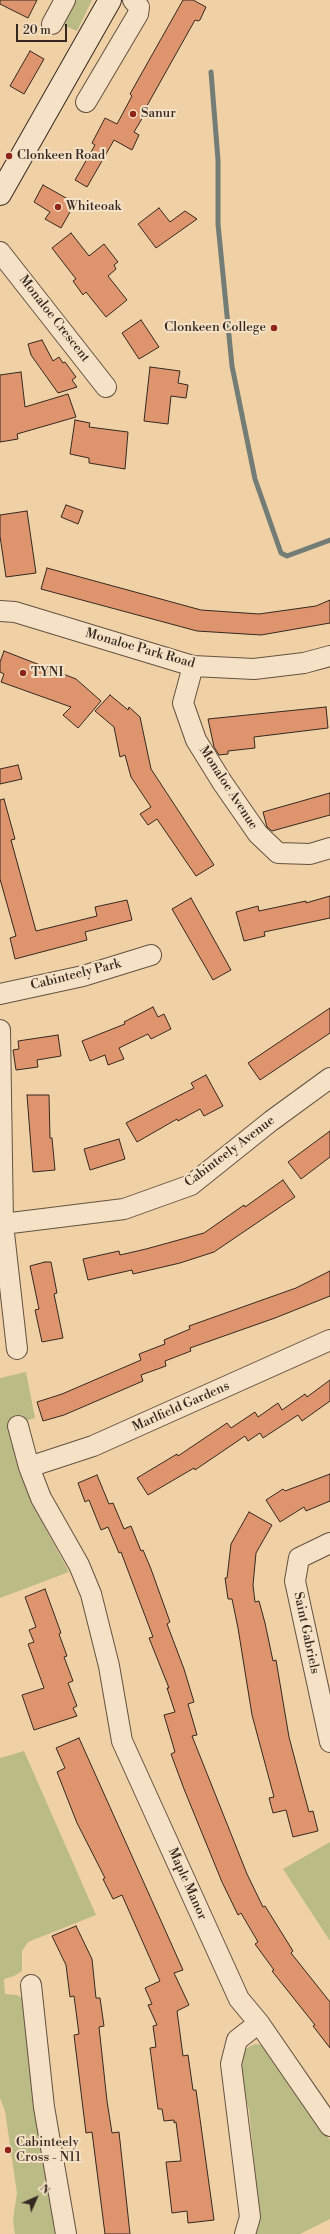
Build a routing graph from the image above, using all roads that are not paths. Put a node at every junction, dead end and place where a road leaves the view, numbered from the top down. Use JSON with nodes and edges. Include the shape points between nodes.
{"nodes":[{"id":1,"x":65,"y":0,"type":"edge"},
{"id":2,"x":110,"y":0,"type":"edge"},
{"id":3,"x":133,"y":0,"type":"edge"},
{"id":4,"x":52,"y":24,"type":"dead end"},
{"id":5,"x":86,"y":102,"type":"dead end"},
{"id":6,"x":0,"y":194,"type":"edge"},
{"id":7,"x":0,"y":252,"type":"edge"},
{"id":8,"x":106,"y":387,"type":"dead end"},
{"id":9,"x":0,"y":611,"type":"edge"},
{"id":10,"x":330,"y":656,"type":"edge"},
{"id":11,"x":193,"y":666,"type":"junction"},
{"id":12,"x":330,"y":848,"type":"edge"},
{"id":13,"x":151,"y":955,"type":"dead end"},
{"id":14,"x":0,"y":994,"type":"edge"},
{"id":15,"x":0,"y":1030,"type":"edge"},
{"id":16,"x":330,"y":1078,"type":"edge"},
{"id":17,"x":3,"y":1224,"type":"junction"},
{"id":18,"x":330,"y":1340,"type":"edge"},
{"id":19,"x":17,"y":1349,"type":"dead end"},
{"id":20,"x":18,"y":1426,"type":"dead end"},
{"id":21,"x":29,"y":1467,"type":"junction"},
{"id":22,"x":330,"y":1543,"type":"edge"},
{"id":23,"x":330,"y":1742,"type":"edge"},
{"id":24,"x":31,"y":1985,"type":"dead end"},
{"id":25,"x":259,"y":2023,"type":"junction"},
{"id":26,"x":330,"y":2126,"type":"edge"},
{"id":27,"x":66,"y":2234,"type":"edge"},
{"id":28,"x":245,"y":2234,"type":"edge"}],
"edges":[{"from":1,"to":4,"type":"street"},
{"from":2,"to":6,"type":"main road"},
{"from":3,"to":5,"type":"street","via":[[140,7],[138,14]]},
{"from":7,"to":8,"type":"street","name":"Monaloe Crescent"},
{"from":9,"to":11,"type":"street","name":"Monaloe Park Road","via":[[15,612]]},
{"from":10,"to":11,"type":"street","name":"Monaloe Park Road","via":[[304,663],[254,669]]},
{"from":11,"to":12,"type":"street","name":"Monaloe Avenue","via":[[183,703],[196,740],[258,834],[278,853],[310,854]]},
{"from":13,"to":14,"type":"street","name":"Cabinteely Park","via":[[83,976]]},
{"from":15,"to":17,"type":"street"},
{"from":16,"to":17,"type":"street","name":"Cabinteely Avenue","via":[[191,1185],[124,1209]]},
{"from":17,"to":19,"type":"street"},
{"from":18,"to":21,"type":"street","name":"Marlfield Gardens","via":[[93,1446]]},
{"from":20,"to":21,"type":"street"},
{"from":21,"to":25,"type":"street","name":"Maple Manor","via":[[41,1498],[79,1565],[91,1594],[109,1666],[122,1741],[239,1999]]},
{"from":22,"to":23,"type":"street","name":"Saint Gabriels","via":[[299,1558],[295,1581]]},
{"from":24,"to":27,"type":"street","via":[[44,2107]]},
{"from":25,"to":26,"type":"street","name":"Maple Manor"},
{"from":25,"to":28,"type":"street","via":[[237,2040],[232,2064],[250,2216]]}]}
